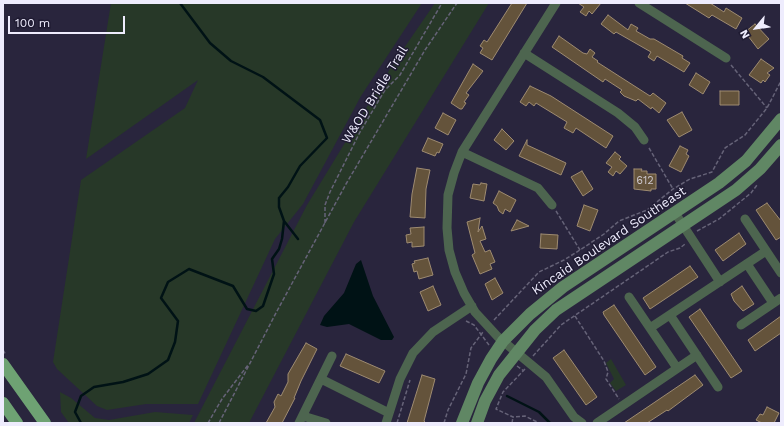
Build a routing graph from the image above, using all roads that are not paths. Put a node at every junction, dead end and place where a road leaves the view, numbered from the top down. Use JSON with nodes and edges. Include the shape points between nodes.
{"nodes":[{"id":1,"x":556,"y":3,"type":"edge"},
{"id":2,"x":639,"y":3,"type":"edge"},
{"id":3,"x":524,"y":53,"type":"junction"},
{"id":4,"x":726,"y":58,"type":"road end"},
{"id":5,"x":781,"y":119,"type":"edge"},
{"id":6,"x":644,"y":140,"type":"road end"},
{"id":7,"x":781,"y":145,"type":"edge"},
{"id":8,"x":462,"y":152,"type":"junction"},
{"id":9,"x":552,"y":206,"type":"road end"},
{"id":10,"x":675,"y":213,"type":"junction"},
{"id":11,"x":745,"y":220,"type":"dead end"},
{"id":12,"x":682,"y":226,"type":"junction"},
{"id":13,"x":766,"y":251,"type":"junction"},
{"id":14,"x":747,"y":264,"type":"junction"},
{"id":15,"x":781,"y":273,"type":"edge"},
{"id":16,"x":720,"y":282,"type":"junction"},
{"id":17,"x":629,"y":297,"type":"dead end"},
{"id":18,"x":777,"y":300,"type":"edge"},
{"id":19,"x":472,"y":306,"type":"junction"},
{"id":20,"x":670,"y":315,"type":"junction"},
{"id":21,"x":741,"y":325,"type":"dead end"},
{"id":22,"x":650,"y":328,"type":"junction"},
{"id":23,"x":504,"y":342,"type":"junction"},
{"id":24,"x":516,"y":352,"type":"junction"},
{"id":25,"x":697,"y":355,"type":"junction"},
{"id":26,"x":332,"y":356,"type":"dead end"},
{"id":27,"x":3,"y":364,"type":"edge"},
{"id":28,"x":677,"y":368,"type":"junction"},
{"id":29,"x":321,"y":379,"type":"junction"},
{"id":30,"x":718,"y":386,"type":"dead end"},
{"id":31,"x":3,"y":403,"type":"edge"},
{"id":32,"x":389,"y":413,"type":"junction"},
{"id":33,"x":301,"y":420,"type":"edge"},
{"id":34,"x":17,"y":423,"type":"edge"},
{"id":35,"x":45,"y":423,"type":"edge"},
{"id":36,"x":326,"y":423,"type":"edge"},
{"id":37,"x":386,"y":423,"type":"edge"},
{"id":38,"x":462,"y":423,"type":"edge"},
{"id":39,"x":477,"y":423,"type":"edge"},
{"id":40,"x":582,"y":423,"type":"edge"},
{"id":41,"x":596,"y":423,"type":"edge"}],
"edges":[{"from":1,"to":3,"type":"street"},
{"from":2,"to":4,"type":"street"},
{"from":3,"to":6,"type":"street","via":[[618,113]]},
{"from":3,"to":8,"type":"street"},
{"from":5,"to":10,"type":"street","name":"Kincaid Boulevard Southeast","via":[[746,161]]},
{"from":7,"to":12,"type":"street","via":[[760,169],[736,190]]},
{"from":8,"to":9,"type":"street","via":[[538,188]]},
{"from":8,"to":19,"type":"street","via":[[451,184],[447,228],[455,272]]},
{"from":10,"to":12,"type":"street"},
{"from":10,"to":23,"type":"street","name":"Kincaid Boulevard Southeast","via":[[545,300]]},
{"from":11,"to":13,"type":"street"},
{"from":12,"to":16,"type":"street"},
{"from":12,"to":24,"type":"street","via":[[556,310]]},
{"from":13,"to":14,"type":"street"},
{"from":13,"to":15,"type":"street"},
{"from":14,"to":16,"type":"street"},
{"from":14,"to":18,"type":"street"},
{"from":16,"to":20,"type":"street"},
{"from":17,"to":22,"type":"street"},
{"from":18,"to":21,"type":"street"},
{"from":19,"to":23,"type":"street","via":[[485,330]]},
{"from":19,"to":32,"type":"street","via":[[433,332],[413,353],[400,379]]},
{"from":20,"to":22,"type":"street"},
{"from":20,"to":25,"type":"street"},
{"from":22,"to":28,"type":"street"},
{"from":23,"to":24,"type":"street"},
{"from":23,"to":38,"type":"street","name":"Kincaid Boulevard Southeast","via":[[478,383]]},
{"from":24,"to":39,"type":"street","via":[[499,375]]},
{"from":24,"to":40,"type":"street","via":[[546,377],[574,417]]},
{"from":25,"to":28,"type":"street"},
{"from":25,"to":30,"type":"street"},
{"from":26,"to":29,"type":"street"},
{"from":27,"to":35,"type":"main road"},
{"from":28,"to":41,"type":"street"},
{"from":29,"to":32,"type":"street"},
{"from":29,"to":33,"type":"street"},
{"from":31,"to":34,"type":"main road"},
{"from":32,"to":37,"type":"street"},
{"from":33,"to":36,"type":"street"}]}
